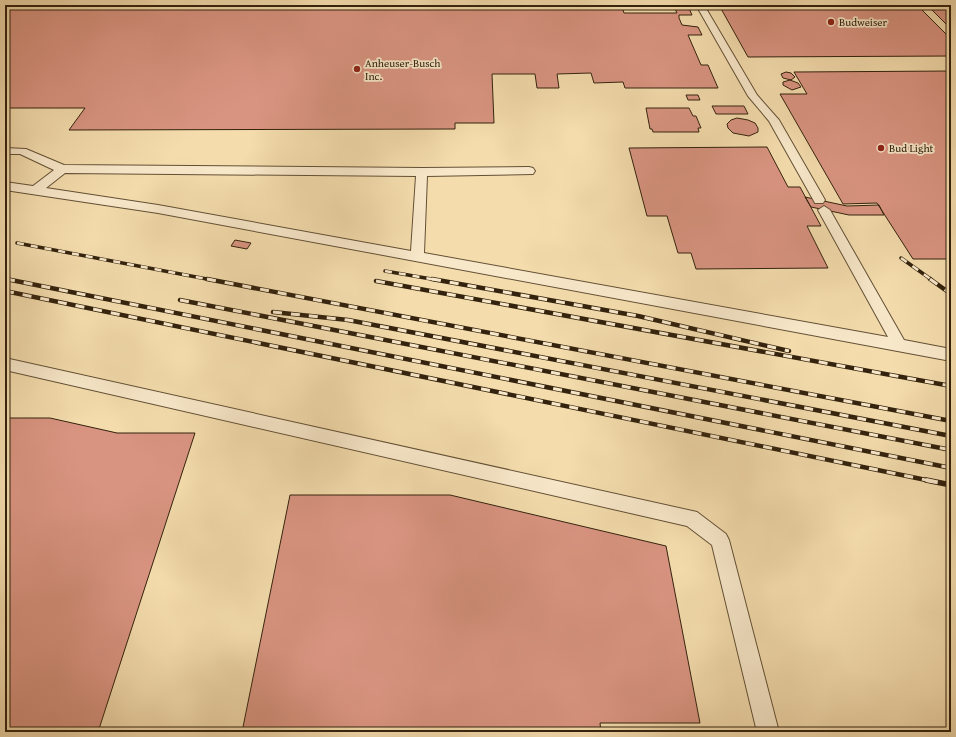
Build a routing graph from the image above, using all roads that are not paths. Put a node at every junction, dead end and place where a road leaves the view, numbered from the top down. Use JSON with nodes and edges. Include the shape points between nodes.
{"nodes":[{"id":1,"x":700,"y":5,"type":"edge"},
{"id":2,"x":5,"y":151,"type":"edge"},
{"id":3,"x":62,"y":169,"type":"junction"},
{"id":4,"x":422,"y":172,"type":"junction"},
{"id":5,"x":528,"y":172,"type":"dead end"},
{"id":6,"x":5,"y":186,"type":"edge"},
{"id":7,"x":36,"y":190,"type":"junction"},
{"id":8,"x":417,"y":256,"type":"junction"},
{"id":9,"x":899,"y":344,"type":"junction"},
{"id":10,"x":951,"y":354,"type":"edge"},
{"id":11,"x":5,"y":364,"type":"edge"},
{"id":12,"x":768,"y":732,"type":"edge"}],
"edges":[{"from":1,"to":9,"type":"lane","via":[[752,96],[774,120]]},
{"from":2,"to":3,"type":"lane","via":[[22,152]]},
{"from":3,"to":4,"type":"lane"},
{"from":3,"to":7,"type":"lane"},
{"from":4,"to":5,"type":"lane"},
{"from":4,"to":8,"type":"lane"},
{"from":6,"to":7,"type":"lane"},
{"from":7,"to":8,"type":"lane","via":[[158,209]]},
{"from":8,"to":9,"type":"lane"},
{"from":9,"to":10,"type":"lane"},
{"from":11,"to":12,"type":"lane","via":[[691,518],[720,540]]}]}
